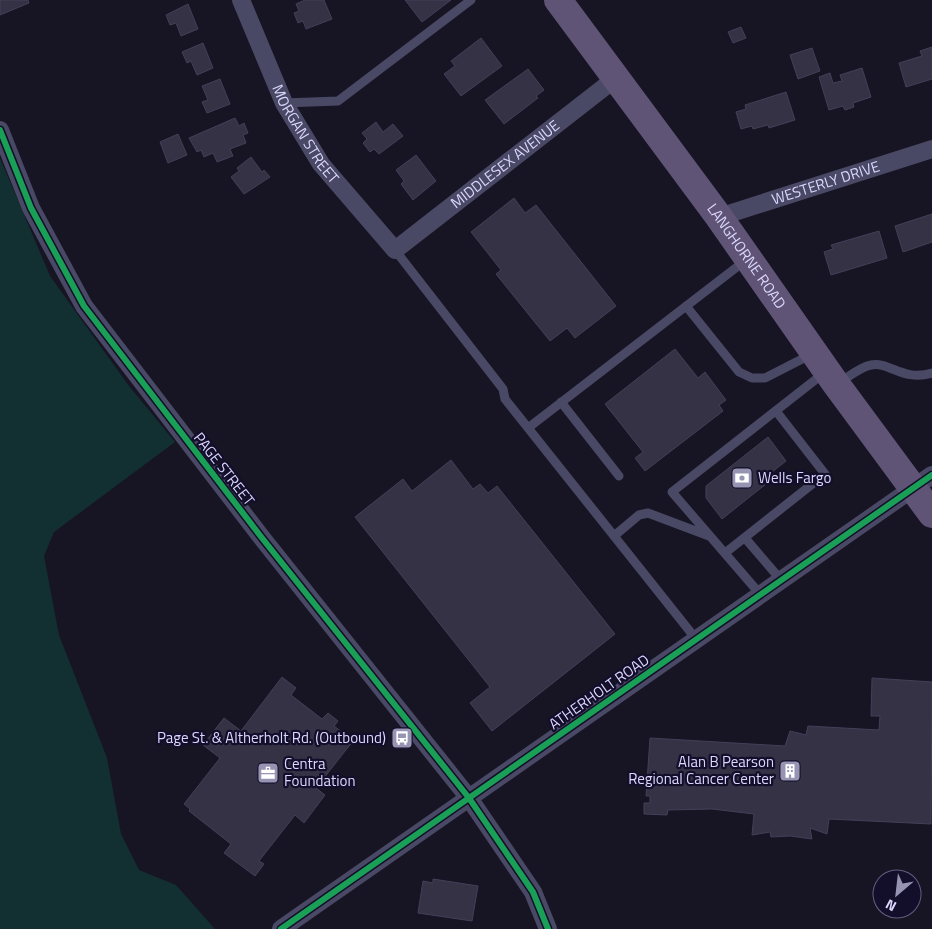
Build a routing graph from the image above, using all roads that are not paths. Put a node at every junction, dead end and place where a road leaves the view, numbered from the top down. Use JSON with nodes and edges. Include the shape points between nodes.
{"nodes":[{"id":1,"x":241,"y":0,"type":"edge"},
{"id":2,"x":471,"y":0,"type":"edge"},
{"id":3,"x":558,"y":0,"type":"edge"},
{"id":4,"x":616,"y":78,"type":"junction"},
{"id":5,"x":284,"y":104,"type":"junction"},
{"id":6,"x":0,"y":130,"type":"edge"},
{"id":7,"x":932,"y":149,"type":"edge"},
{"id":8,"x":720,"y":217,"type":"junction"},
{"id":9,"x":395,"y":250,"type":"junction"},
{"id":10,"x":748,"y":258,"type":"junction"},
{"id":11,"x":686,"y":306,"type":"junction"},
{"id":12,"x":825,"y":370,"type":"junction"},
{"id":13,"x":932,"y":373,"type":"edge"},
{"id":14,"x":561,"y":402,"type":"junction"},
{"id":15,"x":776,"y":411,"type":"junction"},
{"id":16,"x":528,"y":428,"type":"junction"},
{"id":17,"x":619,"y":476,"type":"dead end"},
{"id":18,"x":922,"y":481,"type":"edge"},
{"id":19,"x":932,"y":514,"type":"edge"},
{"id":20,"x":614,"y":536,"type":"junction"},
{"id":21,"x":711,"y":537,"type":"junction"},
{"id":22,"x":745,"y":538,"type":"junction"},
{"id":23,"x":725,"y":553,"type":"junction"},
{"id":24,"x":781,"y":580,"type":"junction"},
{"id":25,"x":760,"y":594,"type":"junction"},
{"id":26,"x":696,"y":639,"type":"junction"},
{"id":27,"x":470,"y":798,"type":"junction"},
{"id":28,"x":281,"y":929,"type":"edge"},
{"id":29,"x":548,"y":929,"type":"edge"}],
"edges":[{"from":1,"to":5,"type":"street","name":"MORGAN STREET"},
{"from":2,"to":5,"type":"lane","via":[[338,101]]},
{"from":3,"to":4,"type":"main road","name":"LANGHORNE ROAD"},
{"from":4,"to":8,"type":"main road","name":"LANGHORNE ROAD"},
{"from":4,"to":9,"type":"street","name":"MIDDLESEX AVENUE"},
{"from":5,"to":9,"type":"street","name":"MORGAN STREET","via":[[321,164]]},
{"from":6,"to":27,"type":"street","name":"PAGE STREET","via":[[31,208],[84,306],[220,484]]},
{"from":7,"to":8,"type":"street","name":"WESTERLY DRIVE"},
{"from":8,"to":10,"type":"main road","name":"LANGHORNE ROAD"},
{"from":9,"to":16,"type":"lane","via":[[503,389],[505,399]]},
{"from":10,"to":11,"type":"lane"},
{"from":10,"to":12,"type":"main road","name":"LANGHORNE ROAD"},
{"from":11,"to":12,"type":"lane","via":[[739,372],[752,378]]},
{"from":11,"to":14,"type":"lane"},
{"from":12,"to":13,"type":"lane","via":[[870,365],[906,375]]},
{"from":12,"to":15,"type":"lane"},
{"from":12,"to":18,"type":"main road","name":"LANGHORNE ROAD"},
{"from":14,"to":16,"type":"lane"},
{"from":14,"to":17,"type":"lane"},
{"from":15,"to":21,"type":"lane","via":[[672,492]]},
{"from":15,"to":22,"type":"lane","via":[[825,474]]},
{"from":16,"to":20,"type":"lane"},
{"from":18,"to":19,"type":"main road","name":"LANGHORNE ROAD"},
{"from":18,"to":24,"type":"street","name":"ATHERHOLT ROAD"},
{"from":20,"to":21,"type":"lane","via":[[639,515],[648,513]]},
{"from":20,"to":26,"type":"lane"},
{"from":21,"to":23,"type":"lane"},
{"from":22,"to":23,"type":"lane"},
{"from":22,"to":24,"type":"lane"},
{"from":23,"to":25,"type":"lane"},
{"from":24,"to":25,"type":"street","name":"ATHERHOLT ROAD"},
{"from":25,"to":26,"type":"street","name":"ATHERHOLT ROAD"},
{"from":26,"to":27,"type":"street","name":"ATHERHOLT ROAD"},
{"from":27,"to":28,"type":"street","name":"ATHERHOLT ROAD"},
{"from":27,"to":29,"type":"street","name":"PAGE STREET","via":[[533,892]]}]}
